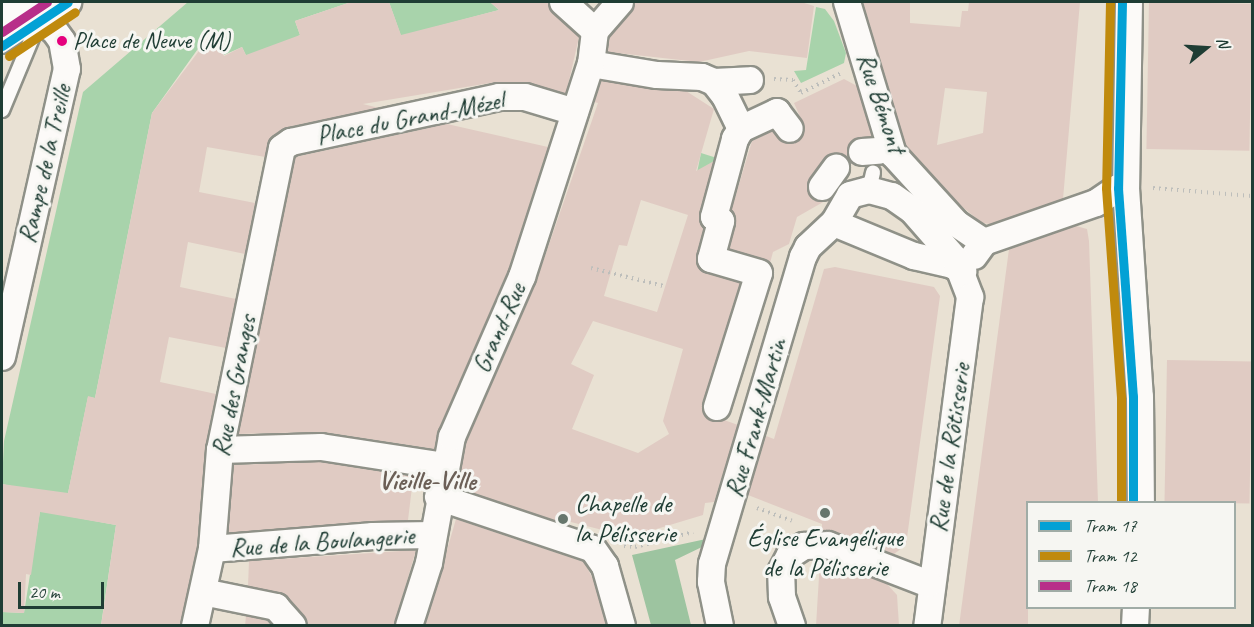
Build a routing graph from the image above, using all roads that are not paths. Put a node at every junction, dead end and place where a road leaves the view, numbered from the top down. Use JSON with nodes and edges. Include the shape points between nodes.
{"nodes":[{"id":1,"x":68,"y":2,"type":"edge"},
{"id":2,"x":563,"y":2,"type":"edge"},
{"id":3,"x":620,"y":2,"type":"edge"},
{"id":4,"x":847,"y":2,"type":"edge"},
{"id":5,"x":1129,"y":2,"type":"edge"},
{"id":6,"x":2,"y":13,"type":"edge"},
{"id":7,"x":46,"y":21,"type":"edge"},
{"id":8,"x":595,"y":31,"type":"junction"},
{"id":9,"x":2,"y":46,"type":"edge"},
{"id":10,"x":591,"y":64,"type":"junction"},
{"id":11,"x":750,"y":80,"type":"road end"},
{"id":12,"x":714,"y":82,"type":"junction"},
{"id":13,"x":2,"y":110,"type":"edge"},
{"id":14,"x":575,"y":112,"type":"junction"},
{"id":15,"x":741,"y":129,"type":"junction"},
{"id":16,"x":790,"y":129,"type":"dead end"},
{"id":17,"x":282,"y":148,"type":"joint"},
{"id":18,"x":1125,"y":188,"type":"junction"},
{"id":19,"x":834,"y":223,"type":"junction"},
{"id":20,"x":984,"y":242,"type":"junction"},
{"id":21,"x":963,"y":272,"type":"junction"},
{"id":22,"x":2,"y":357,"type":"edge"},
{"id":23,"x":717,"y":407,"type":"dead end"},
{"id":24,"x":220,"y":450,"type":"junction"},
{"id":25,"x":444,"y":466,"type":"junction"},
{"id":26,"x":438,"y":497,"type":"junction"},
{"id":27,"x":1141,"y":501,"type":"edge"},
{"id":28,"x":433,"y":535,"type":"junction"},
{"id":29,"x":212,"y":549,"type":"junction"},
{"id":30,"x":929,"y":584,"type":"junction"},
{"id":31,"x":202,"y":592,"type":"junction"},
{"id":32,"x":1136,"y":609,"type":"edge"},
{"id":33,"x":195,"y":626,"type":"edge"},
{"id":34,"x":293,"y":626,"type":"edge"},
{"id":35,"x":409,"y":626,"type":"edge"},
{"id":36,"x":622,"y":626,"type":"edge"},
{"id":37,"x":720,"y":626,"type":"edge"},
{"id":38,"x":792,"y":626,"type":"edge"},
{"id":39,"x":927,"y":626,"type":"edge"},
{"id":40,"x":1136,"y":626,"type":"edge"}],
"edges":[{"from":1,"to":7,"type":"street"},
{"from":2,"to":8,"type":"street"},
{"from":3,"to":8,"type":"street"},
{"from":4,"to":20,"type":"street","name":"Rue Bémont","via":[[893,154],[957,224]]},
{"from":5,"to":18,"type":"street"},
{"from":6,"to":7,"type":"street"},
{"from":7,"to":9,"type":"lane"},
{"from":7,"to":13,"type":"lane"},
{"from":7,"to":22,"type":"street","name":"Rampe de la Treille","via":[[67,69]]},
{"from":8,"to":10,"type":"street","name":"Grand-Rue"},
{"from":10,"to":12,"type":"street","via":[[657,75],[702,77]]},
{"from":10,"to":14,"type":"street","name":"Grand-Rue"},
{"from":11,"to":12,"type":"street"},
{"from":12,"to":15,"type":"street"},
{"from":14,"to":17,"type":"street","name":"Place du Grand-Mézel","via":[[525,97],[499,97],[291,142]]},
{"from":14,"to":25,"type":"street","name":"Grand-Rue","via":[[522,277],[466,402]]},
{"from":15,"to":16,"type":"street","via":[[777,112]]},
{"from":15,"to":23,"type":"street","via":[[714,217],[721,221],[711,259],[759,273]]},
{"from":17,"to":24,"type":"street","name":"Rue des Granges"},
{"from":18,"to":20,"type":"street","via":[[1118,188],[1096,203]]},
{"from":18,"to":27,"type":"street","via":[[1140,397]]},
{"from":19,"to":21,"type":"street"},
{"from":19,"to":21,"type":"street","name":"Rue Frank-Martin","via":[[871,166]]},
{"from":19,"to":37,"type":"street","name":"Rue Frank-Martin","via":[[803,257],[734,499],[715,551],[711,582]]},
{"from":20,"to":21,"type":"street"},
{"from":21,"to":30,"type":"street","name":"Rue de la Rôtisserie","via":[[970,310]]},
{"from":24,"to":25,"type":"street","via":[[321,447]]},
{"from":24,"to":29,"type":"street","name":"Rue des Granges"},
{"from":25,"to":26,"type":"street","name":"Grand-Rue"},
{"from":26,"to":28,"type":"street","name":"Grand-Rue"},
{"from":26,"to":36,"type":"street","via":[[593,549],[605,566]]},
{"from":28,"to":29,"type":"street","name":"Rue de la Boulangerie","via":[[351,537]]},
{"from":28,"to":35,"type":"street","name":"Grand-Rue","via":[[424,585]]},
{"from":29,"to":31,"type":"street","name":"Rue des Granges"},
{"from":30,"to":38,"type":"street","via":[[828,545],[804,546],[790,555],[780,583]]},
{"from":30,"to":39,"type":"street","name":"Rue de la Rôtisserie"},
{"from":31,"to":33,"type":"street","name":"Rue des Granges"},
{"from":31,"to":34,"type":"street","via":[[276,607]]},
{"from":32,"to":40,"type":"street"}]}
